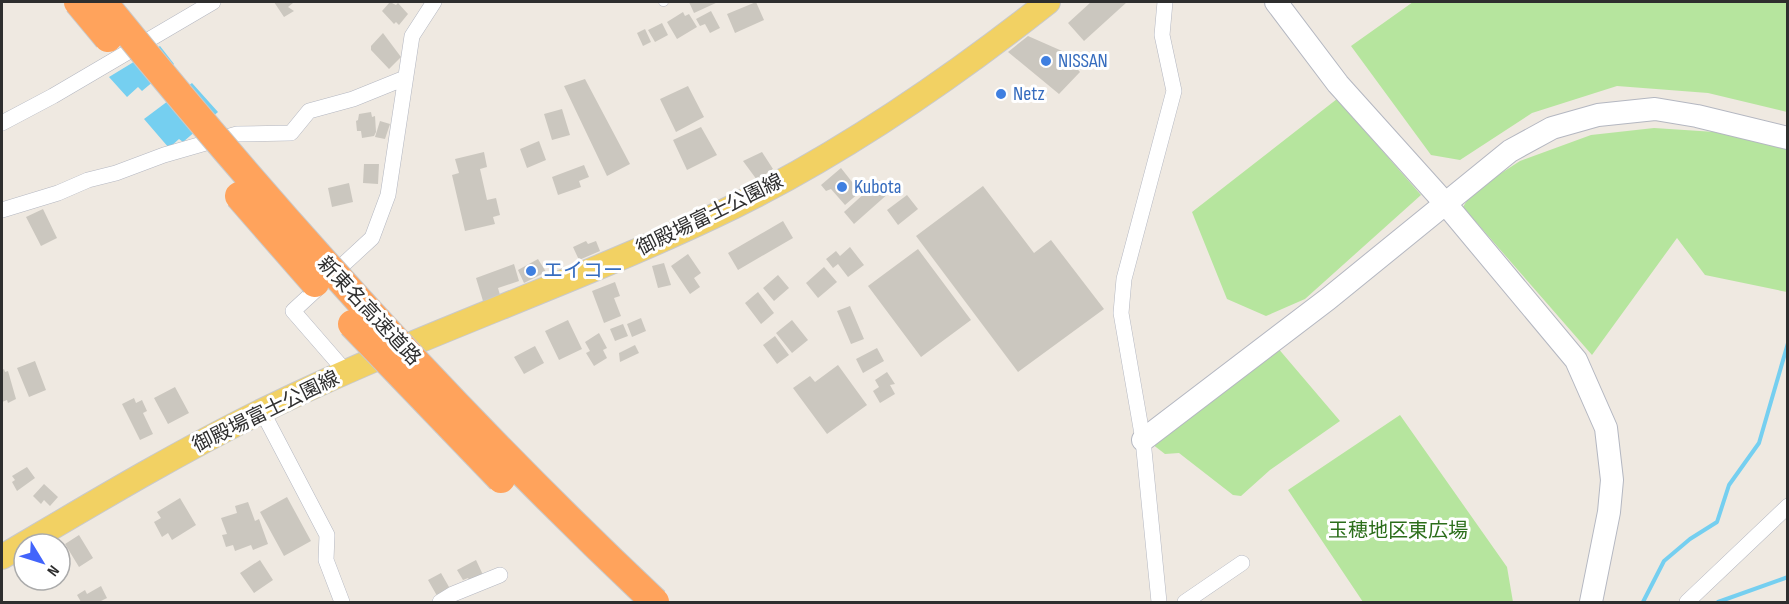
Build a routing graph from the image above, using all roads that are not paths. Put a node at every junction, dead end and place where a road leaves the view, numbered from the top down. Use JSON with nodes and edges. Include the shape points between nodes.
{"nodes":[{"id":1,"x":78,"y":2,"type":"edge"},
{"id":2,"x":103,"y":2,"type":"edge"},
{"id":3,"x":213,"y":2,"type":"edge"},
{"id":4,"x":434,"y":2,"type":"edge"},
{"id":5,"x":1048,"y":2,"type":"edge"},
{"id":6,"x":1165,"y":2,"type":"edge"},
{"id":7,"x":1276,"y":2,"type":"edge"},
{"id":8,"x":405,"y":78,"type":"junction"},
{"id":9,"x":2,"y":123,"type":"edge"},
{"id":10,"x":1788,"y":138,"type":"edge"},
{"id":11,"x":1445,"y":203,"type":"junction"},
{"id":12,"x":2,"y":210,"type":"edge"},
{"id":13,"x":346,"y":372,"type":"junction"},
{"id":14,"x":262,"y":411,"type":"junction"},
{"id":15,"x":1143,"y":440,"type":"junction"},
{"id":16,"x":1788,"y":506,"type":"edge"},
{"id":17,"x":2,"y":557,"type":"edge"},
{"id":18,"x":1242,"y":563,"type":"dead end"},
{"id":19,"x":500,"y":575,"type":"dead end"},
{"id":20,"x":342,"y":603,"type":"edge"},
{"id":21,"x":440,"y":603,"type":"edge"},
{"id":22,"x":627,"y":603,"type":"edge"},
{"id":23,"x":656,"y":603,"type":"edge"},
{"id":24,"x":1159,"y":603,"type":"edge"},
{"id":25,"x":1185,"y":603,"type":"edge"},
{"id":26,"x":1591,"y":603,"type":"edge"},
{"id":27,"x":1687,"y":603,"type":"edge"}],
"edges":[{"from":1,"to":22,"type":"highway","name":"新東名高速道路","bridge":true,"via":[[354,327],[448,427]]},
{"from":2,"to":23,"type":"highway","name":"新東名高速道路","bridge":true,"via":[[370,314],[538,490]]},
{"from":3,"to":9,"type":"street"},
{"from":4,"to":8,"type":"street","via":[[411,36]]},
{"from":5,"to":13,"type":"main road","name":"御殿場富士公園線","via":[[948,78],[804,170],[713,217],[599,268]]},
{"from":6,"to":15,"type":"street","via":[[1162,35],[1174,91],[1124,279],[1121,313]]},
{"from":7,"to":11,"type":"street","via":[[1338,84]]},
{"from":8,"to":12,"type":"street","via":[[309,111],[291,133],[237,134]]},
{"from":8,"to":13,"type":"street","via":[[388,195],[372,238],[293,311]]},
{"from":10,"to":11,"type":"street","via":[[1655,110],[1598,115],[1552,128],[1510,151]]},
{"from":11,"to":15,"type":"street","via":[[1328,299]]},
{"from":11,"to":26,"type":"street","via":[[1576,360],[1605,428],[1611,491]]},
{"from":13,"to":14,"type":"main road","name":"御殿場富士公園線"},
{"from":14,"to":17,"type":"main road","name":"御殿場富士公園線"},
{"from":14,"to":20,"type":"street","via":[[327,535],[326,560]]},
{"from":15,"to":24,"type":"street"},
{"from":16,"to":27,"type":"street"},
{"from":18,"to":25,"type":"street"},
{"from":19,"to":21,"type":"street"}]}
